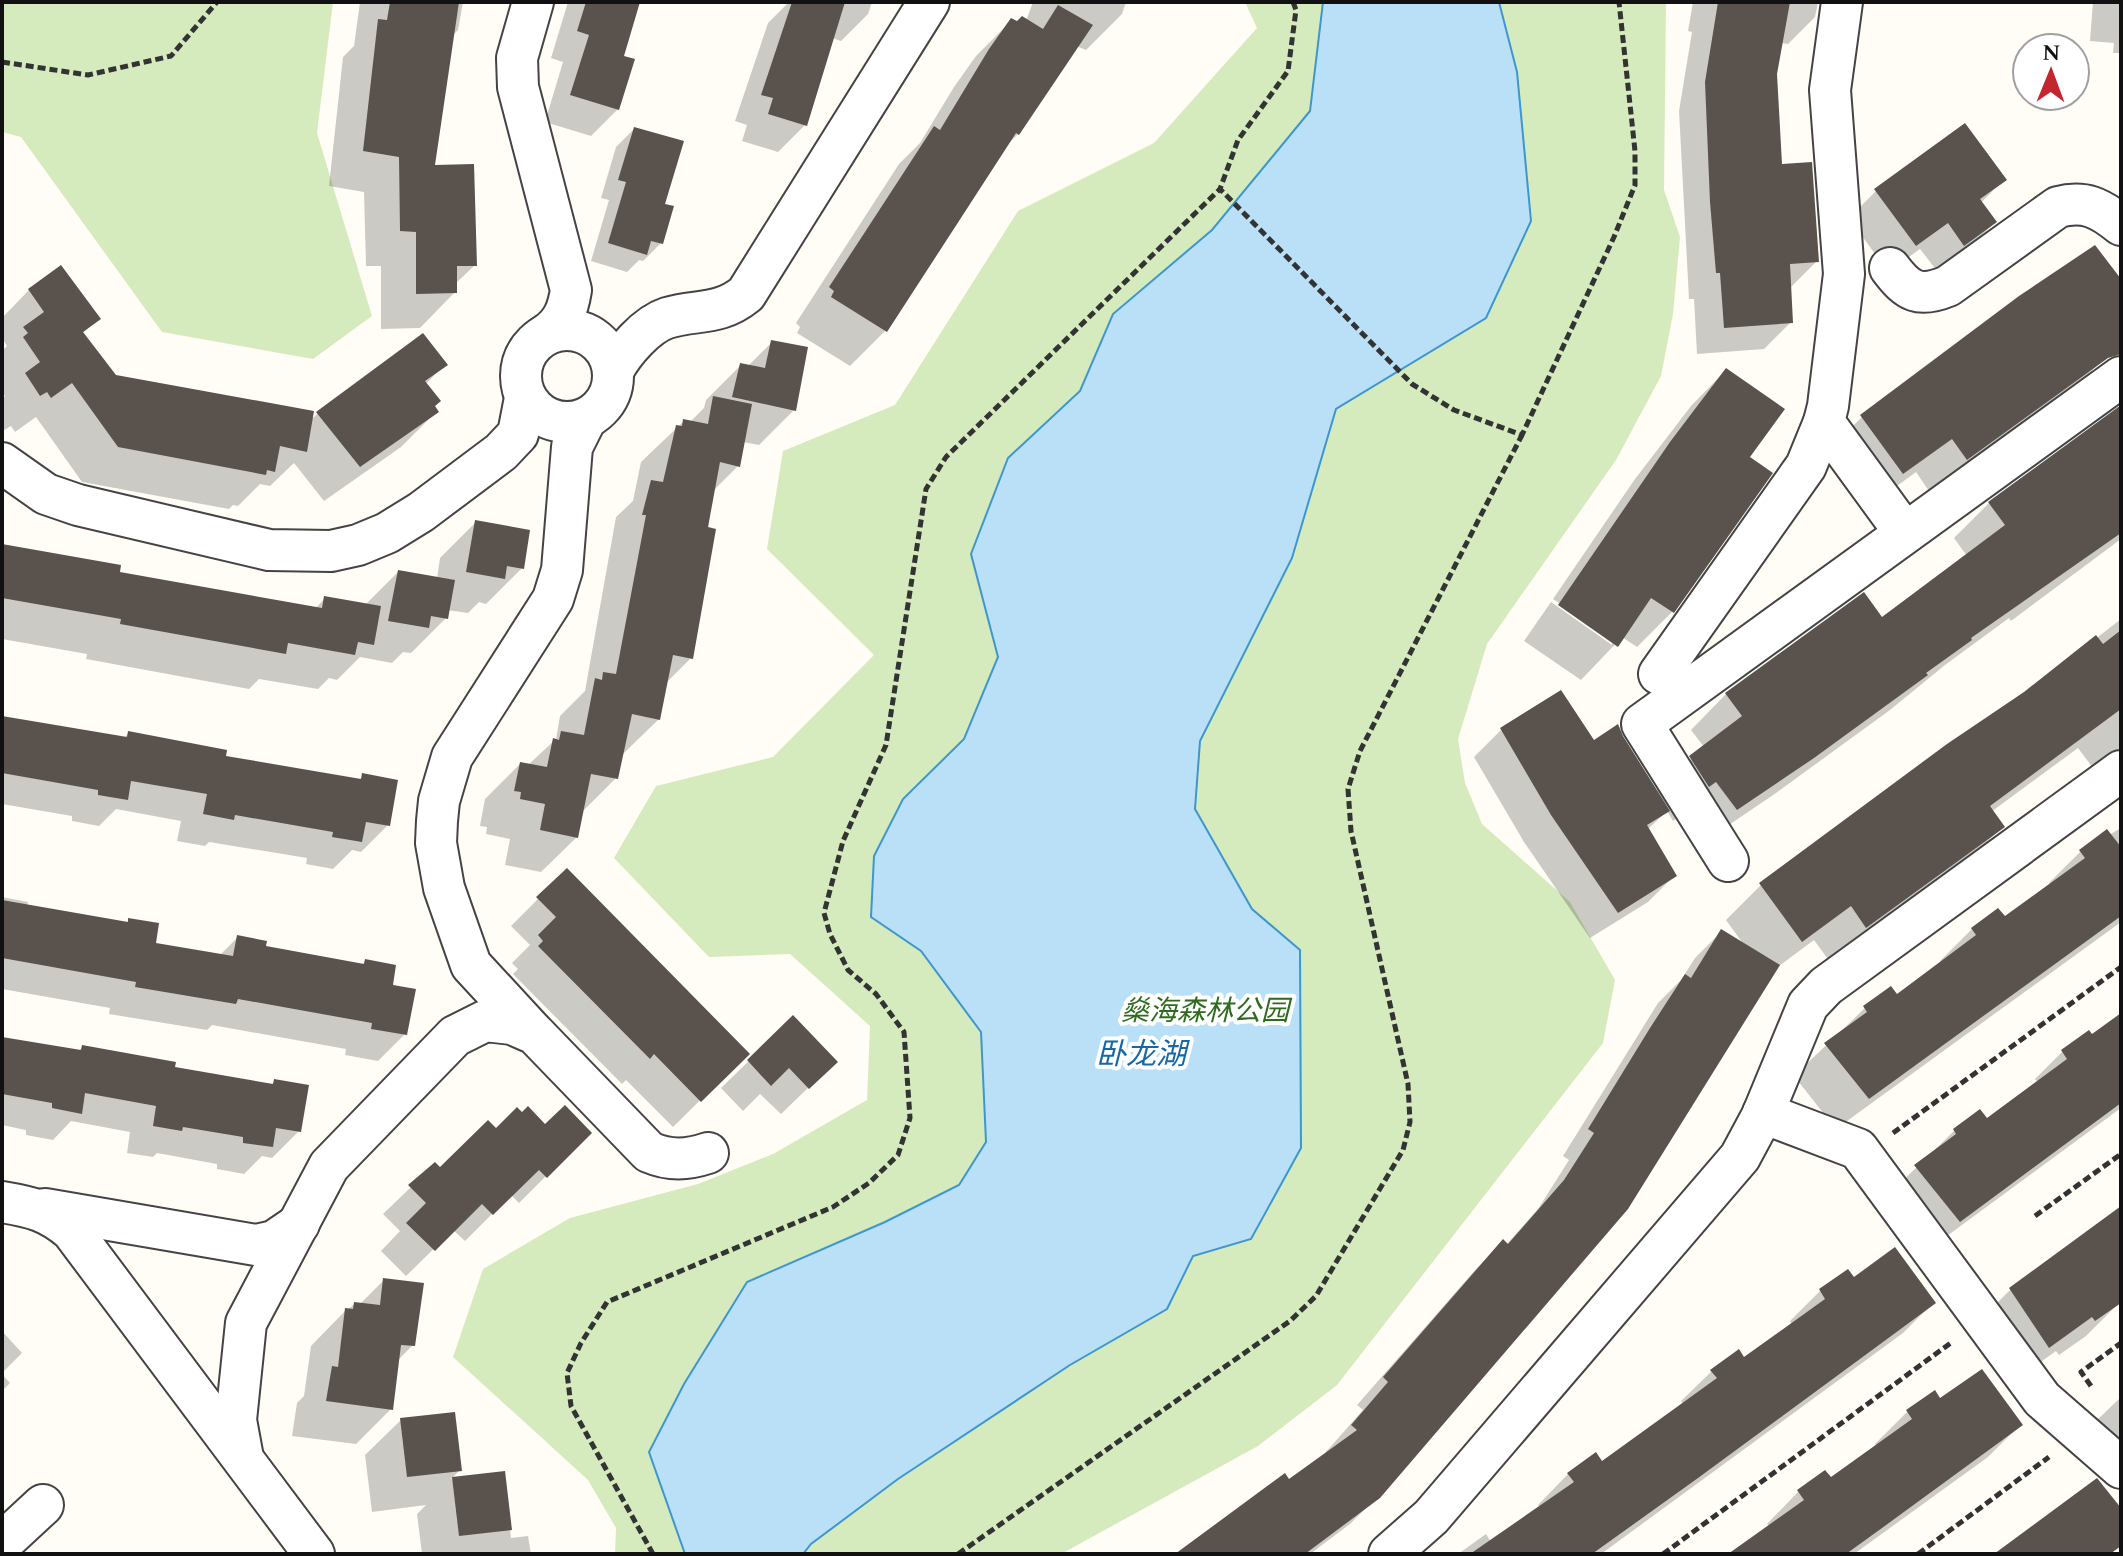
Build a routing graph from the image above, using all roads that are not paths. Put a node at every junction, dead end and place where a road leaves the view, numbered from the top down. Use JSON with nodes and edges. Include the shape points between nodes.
{"nodes":[{"id":1,"x":533,"y":2,"type":"edge"},
{"id":2,"x":929,"y":2,"type":"edge"},
{"id":3,"x":1842,"y":2,"type":"edge"},
{"id":4,"x":2121,"y":225,"type":"edge"},
{"id":5,"x":1890,"y":268,"type":"dead end"},
{"id":6,"x":547,"y":334,"type":"junction"},
{"id":7,"x":613,"y":371,"type":"junction"},
{"id":8,"x":2121,"y":377,"type":"edge"},
{"id":9,"x":525,"y":398,"type":"junction"},
{"id":10,"x":586,"y":419,"type":"junction"},
{"id":11,"x":1824,"y":422,"type":"junction"},
{"id":12,"x":2,"y":463,"type":"edge"},
{"id":13,"x":1905,"y":533,"type":"junction"},
{"id":14,"x":1659,"y":674,"type":"dead end"},
{"id":15,"x":2121,"y":771,"type":"edge"},
{"id":16,"x":1728,"y":861,"type":"dead end"},
{"id":17,"x":471,"y":965,"type":"junction"},
{"id":18,"x":535,"y":1034,"type":"junction"},
{"id":19,"x":455,"y":1036,"type":"junction"},
{"id":20,"x":1763,"y":1113,"type":"junction"},
{"id":21,"x":708,"y":1153,"type":"dead end"},
{"id":22,"x":16,"y":1204,"type":"edge"},
{"id":23,"x":299,"y":1224,"type":"junction"},
{"id":24,"x":243,"y":1458,"type":"junction"},
{"id":25,"x":2121,"y":1468,"type":"edge"},
{"id":26,"x":43,"y":1505,"type":"dead end"},
{"id":27,"x":2,"y":1543,"type":"edge"},
{"id":28,"x":314,"y":1554,"type":"edge"},
{"id":29,"x":1389,"y":1554,"type":"edge"}],
"edges":[{"from":1,"to":6,"type":"lane","via":[[517,58],[518,87],[571,290],[564,316]]},
{"from":2,"to":7,"type":"lane","via":[[746,294],[717,310],[655,324]]},
{"from":3,"to":11,"type":"lane","via":[[1830,90],[1844,274]]},
{"from":4,"to":5,"type":"lane","via":[[2087,204],[2058,207],[1933,292],[1904,286]]},
{"from":6,"to":7,"type":"lane","via":[[561,330],[590,336],[610,357]]},
{"from":6,"to":9,"type":"lane","via":[[525,354],[520,384]]},
{"from":7,"to":10,"type":"lane","via":[[607,400]]},
{"from":8,"to":13,"type":"lane"},
{"from":9,"to":10,"type":"lane","via":[[544,418],[572,423]]},
{"from":9,"to":12,"type":"lane","via":[[518,434],[501,452],[387,533],[331,551],[269,550],[78,505],[46,494]]},
{"from":10,"to":17,"type":"lane","via":[[572,447],[562,570],[553,599],[462,737],[439,801],[440,869]]},
{"from":11,"to":13,"type":"lane"},
{"from":11,"to":14,"type":"lane","via":[[1806,466]]},
{"from":13,"to":16,"type":"lane","via":[[1642,724]]},
{"from":15,"to":20,"type":"lane","via":[[1826,986],[1808,1005]]},
{"from":17,"to":18,"type":"lane"},
{"from":17,"to":19,"type":"lane","via":[[474,1010]]},
{"from":18,"to":19,"type":"lane","via":[[485,1021]]},
{"from":18,"to":21,"type":"lane","via":[[649,1152],[679,1160]]},
{"from":19,"to":23,"type":"lane","via":[[337,1155]]},
{"from":20,"to":25,"type":"lane","via":[[1858,1149],[2042,1399]]},
{"from":20,"to":29,"type":"lane","via":[[1740,1157],[1431,1517]]},
{"from":22,"to":23,"type":"lane","via":[[256,1245],[274,1241]]},
{"from":22,"to":24,"type":"lane","via":[[55,1216],[72,1231]]},
{"from":23,"to":24,"type":"lane","via":[[243,1334],[236,1420]]},
{"from":24,"to":28,"type":"lane"},
{"from":26,"to":27,"type":"lane"}]}
